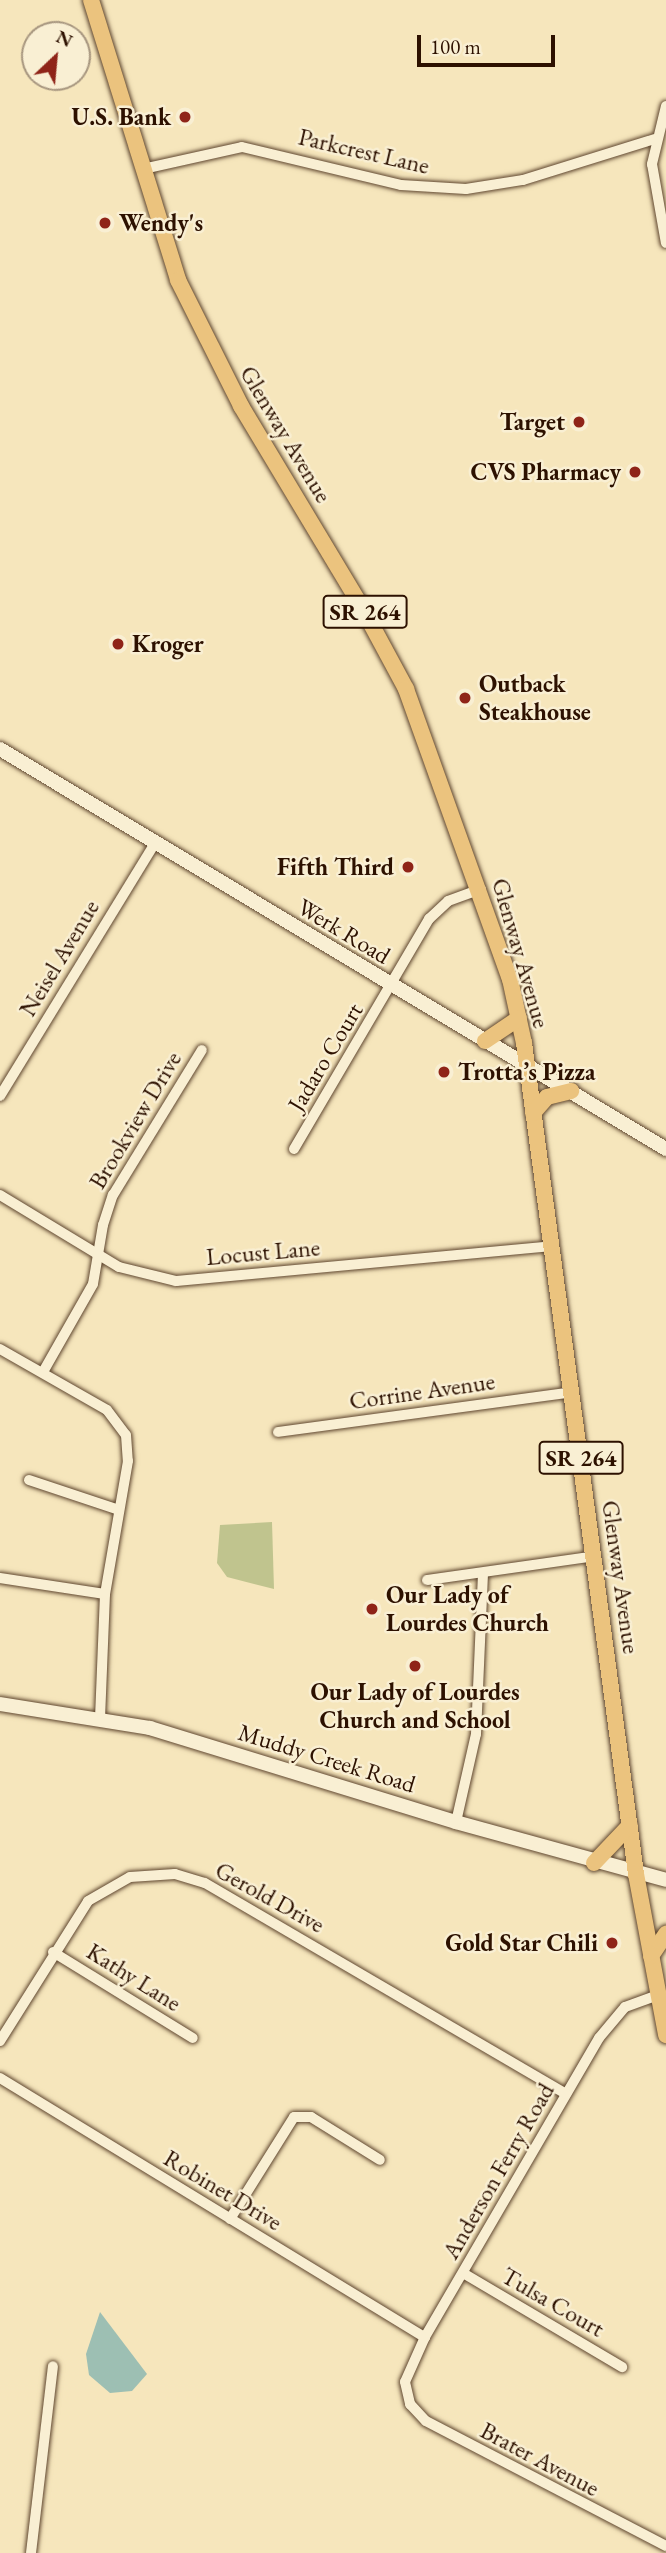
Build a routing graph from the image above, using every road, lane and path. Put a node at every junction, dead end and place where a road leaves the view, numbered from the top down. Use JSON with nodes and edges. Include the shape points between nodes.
{"nodes":[{"id":1,"x":91,"y":0,"type":"edge"},
{"id":2,"x":666,"y":106,"type":"edge"},
{"id":3,"x":655,"y":139,"type":"junction"},
{"id":4,"x":143,"y":169,"type":"junction"},
{"id":5,"x":666,"y":243,"type":"edge"},
{"id":6,"x":0,"y":749,"type":"edge"},
{"id":7,"x":155,"y":843,"type":"junction"},
{"id":8,"x":481,"y":889,"type":"junction"},
{"id":9,"x":391,"y":986,"type":"junction"},
{"id":10,"x":519,"y":1018,"type":"junction"},
{"id":11,"x":485,"y":1041,"type":"junction"},
{"id":12,"x":202,"y":1050,"type":"dead end"},
{"id":13,"x":526,"y":1065,"type":"junction"},
{"id":14,"x":571,"y":1091,"type":"junction"},
{"id":15,"x":0,"y":1096,"type":"edge"},
{"id":16,"x":533,"y":1113,"type":"junction"},
{"id":17,"x":665,"y":1146,"type":"edge"},
{"id":18,"x":294,"y":1149,"type":"dead end"},
{"id":19,"x":0,"y":1195,"type":"edge"},
{"id":20,"x":552,"y":1246,"type":"junction"},
{"id":21,"x":98,"y":1254,"type":"junction"},
{"id":22,"x":0,"y":1349,"type":"edge"},
{"id":23,"x":43,"y":1372,"type":"junction"},
{"id":24,"x":572,"y":1392,"type":"junction"},
{"id":25,"x":278,"y":1432,"type":"dead end"},
{"id":26,"x":29,"y":1480,"type":"dead end"},
{"id":27,"x":119,"y":1510,"type":"junction"},
{"id":28,"x":595,"y":1556,"type":"junction"},
{"id":29,"x":482,"y":1573,"type":"junction"},
{"id":30,"x":0,"y":1578,"type":"edge"},
{"id":31,"x":427,"y":1580,"type":"dead end"},
{"id":32,"x":105,"y":1594,"type":"junction"},
{"id":33,"x":0,"y":1704,"type":"edge"},
{"id":34,"x":100,"y":1720,"type":"junction"},
{"id":35,"x":456,"y":1822,"type":"junction"},
{"id":36,"x":630,"y":1825,"type":"junction"},
{"id":37,"x":594,"y":1863,"type":"junction"},
{"id":38,"x":636,"y":1874,"type":"junction"},
{"id":39,"x":666,"y":1880,"type":"edge"},
{"id":40,"x":666,"y":1934,"type":"edge"},
{"id":41,"x":53,"y":1952,"type":"junction"},
{"id":42,"x":651,"y":1956,"type":"junction"},
{"id":43,"x":658,"y":1995,"type":"junction"},
{"id":44,"x":666,"y":2035,"type":"edge"},
{"id":45,"x":193,"y":2038,"type":"dead end"},
{"id":46,"x":0,"y":2040,"type":"edge"},
{"id":47,"x":0,"y":2078,"type":"edge"},
{"id":48,"x":566,"y":2094,"type":"junction"},
{"id":49,"x":380,"y":2160,"type":"dead end"},
{"id":50,"x":230,"y":2219,"type":"junction"},
{"id":51,"x":463,"y":2273,"type":"junction"},
{"id":52,"x":425,"y":2337,"type":"junction"},
{"id":53,"x":53,"y":2366,"type":"dead end"},
{"id":54,"x":622,"y":2367,"type":"dead end"},
{"id":55,"x":407,"y":2394,"type":"joint"},
{"id":56,"x":666,"y":2546,"type":"edge"},
{"id":57,"x":31,"y":2553,"type":"edge"}],
"edges":[{"from":1,"to":4,"type":"main road","name":"Glenway Avenue","number":"SR 264"},
{"from":2,"to":3,"type":"street"},
{"from":3,"to":4,"type":"street","name":"Parkcrest Lane","via":[[523,180],[466,189],[401,185],[242,146]]},
{"from":3,"to":5,"type":"street","via":[[652,177]]},
{"from":4,"to":8,"type":"main road","name":"Glenway Avenue","number":"SR 264","via":[[178,280],[204,336],[406,689]]},
{"from":6,"to":7,"type":"street","name":"Werk Road"},
{"from":7,"to":9,"type":"street","name":"Werk Road"},
{"from":7,"to":15,"type":"street","name":"Neisel Avenue"},
{"from":8,"to":9,"type":"street","name":"Jadaro Court","via":[[448,901],[434,913]]},
{"from":8,"to":10,"type":"main road","name":"Glenway Avenue","number":"SR 264"},
{"from":9,"to":11,"type":"street","name":"Werk Road"},
{"from":9,"to":18,"type":"street","name":"Jadaro Court"},
{"from":10,"to":11,"type":"main road"},
{"from":10,"to":13,"type":"main road","name":"Glenway Avenue","number":"SR 264"},
{"from":11,"to":13,"type":"street","name":"Werk Road"},
{"from":12,"to":21,"type":"street","name":"Brookview Drive","via":[[114,1195]]},
{"from":13,"to":14,"type":"street","name":"Werk Road"},
{"from":13,"to":16,"type":"main road","name":"Glenway Avenue","number":"SR 264"},
{"from":14,"to":16,"type":"main road","via":[[547,1097]]},
{"from":14,"to":17,"type":"street","name":"Werk Road"},
{"from":16,"to":20,"type":"main road","name":"Glenway Avenue","number":"SR 264"},
{"from":19,"to":21,"type":"street","name":"Locust Lane"},
{"from":20,"to":21,"type":"street","name":"Locust Lane","via":[[176,1281],[139,1275]]},
{"from":20,"to":24,"type":"main road","name":"Glenway Avenue","number":"SR 264"},
{"from":21,"to":23,"type":"street","name":"Brookview Drive","via":[[93,1284]]},
{"from":22,"to":23,"type":"street"},
{"from":23,"to":27,"type":"street","via":[[107,1410],[122,1426],[128,1461]]},
{"from":24,"to":25,"type":"street","name":"Corrine Avenue"},
{"from":24,"to":28,"type":"main road","name":"Glenway Avenue","number":"SR 264"},
{"from":26,"to":27,"type":"street"},
{"from":27,"to":32,"type":"street"},
{"from":28,"to":29,"type":"street"},
{"from":28,"to":36,"type":"main road","name":"Glenway Avenue","number":"SR 264"},
{"from":29,"to":31,"type":"street"},
{"from":29,"to":35,"type":"street","via":[[476,1734]]},
{"from":30,"to":32,"type":"street"},
{"from":32,"to":34,"type":"street"},
{"from":33,"to":34,"type":"street","name":"Muddy Creek Road"},
{"from":34,"to":35,"type":"street","name":"Muddy Creek Road","via":[[150,1728]]},
{"from":35,"to":37,"type":"street","name":"Muddy Creek Road"},
{"from":36,"to":37,"type":"main road"},
{"from":36,"to":38,"type":"main road","name":"Glenway Avenue","number":"SR 264"},
{"from":37,"to":38,"type":"street","name":"Muddy Creek Road"},
{"from":38,"to":39,"type":"street","name":"Muddy Creek Road"},
{"from":38,"to":42,"type":"main road","name":"Glenway Avenue","number":"SR 264"},
{"from":40,"to":42,"type":"main road"},
{"from":41,"to":45,"type":"street","name":"Kathy Lane"},
{"from":41,"to":46,"type":"street","name":"Gerold Drive"},
{"from":41,"to":48,"type":"street","name":"Gerold Drive","via":[[76,1913],[102,1891],[143,1874],[188,1877]]},
{"from":42,"to":43,"type":"main road","name":"Glenway Avenue","number":"SR 264"},
{"from":43,"to":44,"type":"main road","name":"Glenway Avenue","number":"SR 264"},
{"from":43,"to":48,"type":"street","name":"Anderson Ferry Road","via":[[633,2002],[609,2023]]},
{"from":47,"to":50,"type":"street","name":"Robinet Drive"},
{"from":48,"to":51,"type":"street","name":"Anderson Ferry Road"},
{"from":49,"to":50,"type":"street","via":[[311,2117],[294,2117]]},
{"from":50,"to":52,"type":"street","name":"Robinet Drive"},
{"from":51,"to":52,"type":"street","name":"Anderson Ferry Road"},
{"from":51,"to":54,"type":"street","name":"Tulsa Court"},
{"from":52,"to":55,"type":"street","name":"Anderson Ferry Road","via":[[405,2382]]},
{"from":53,"to":57,"type":"street"},
{"from":55,"to":56,"type":"street","name":"Brater Avenue","via":[[426,2421]]}]}
